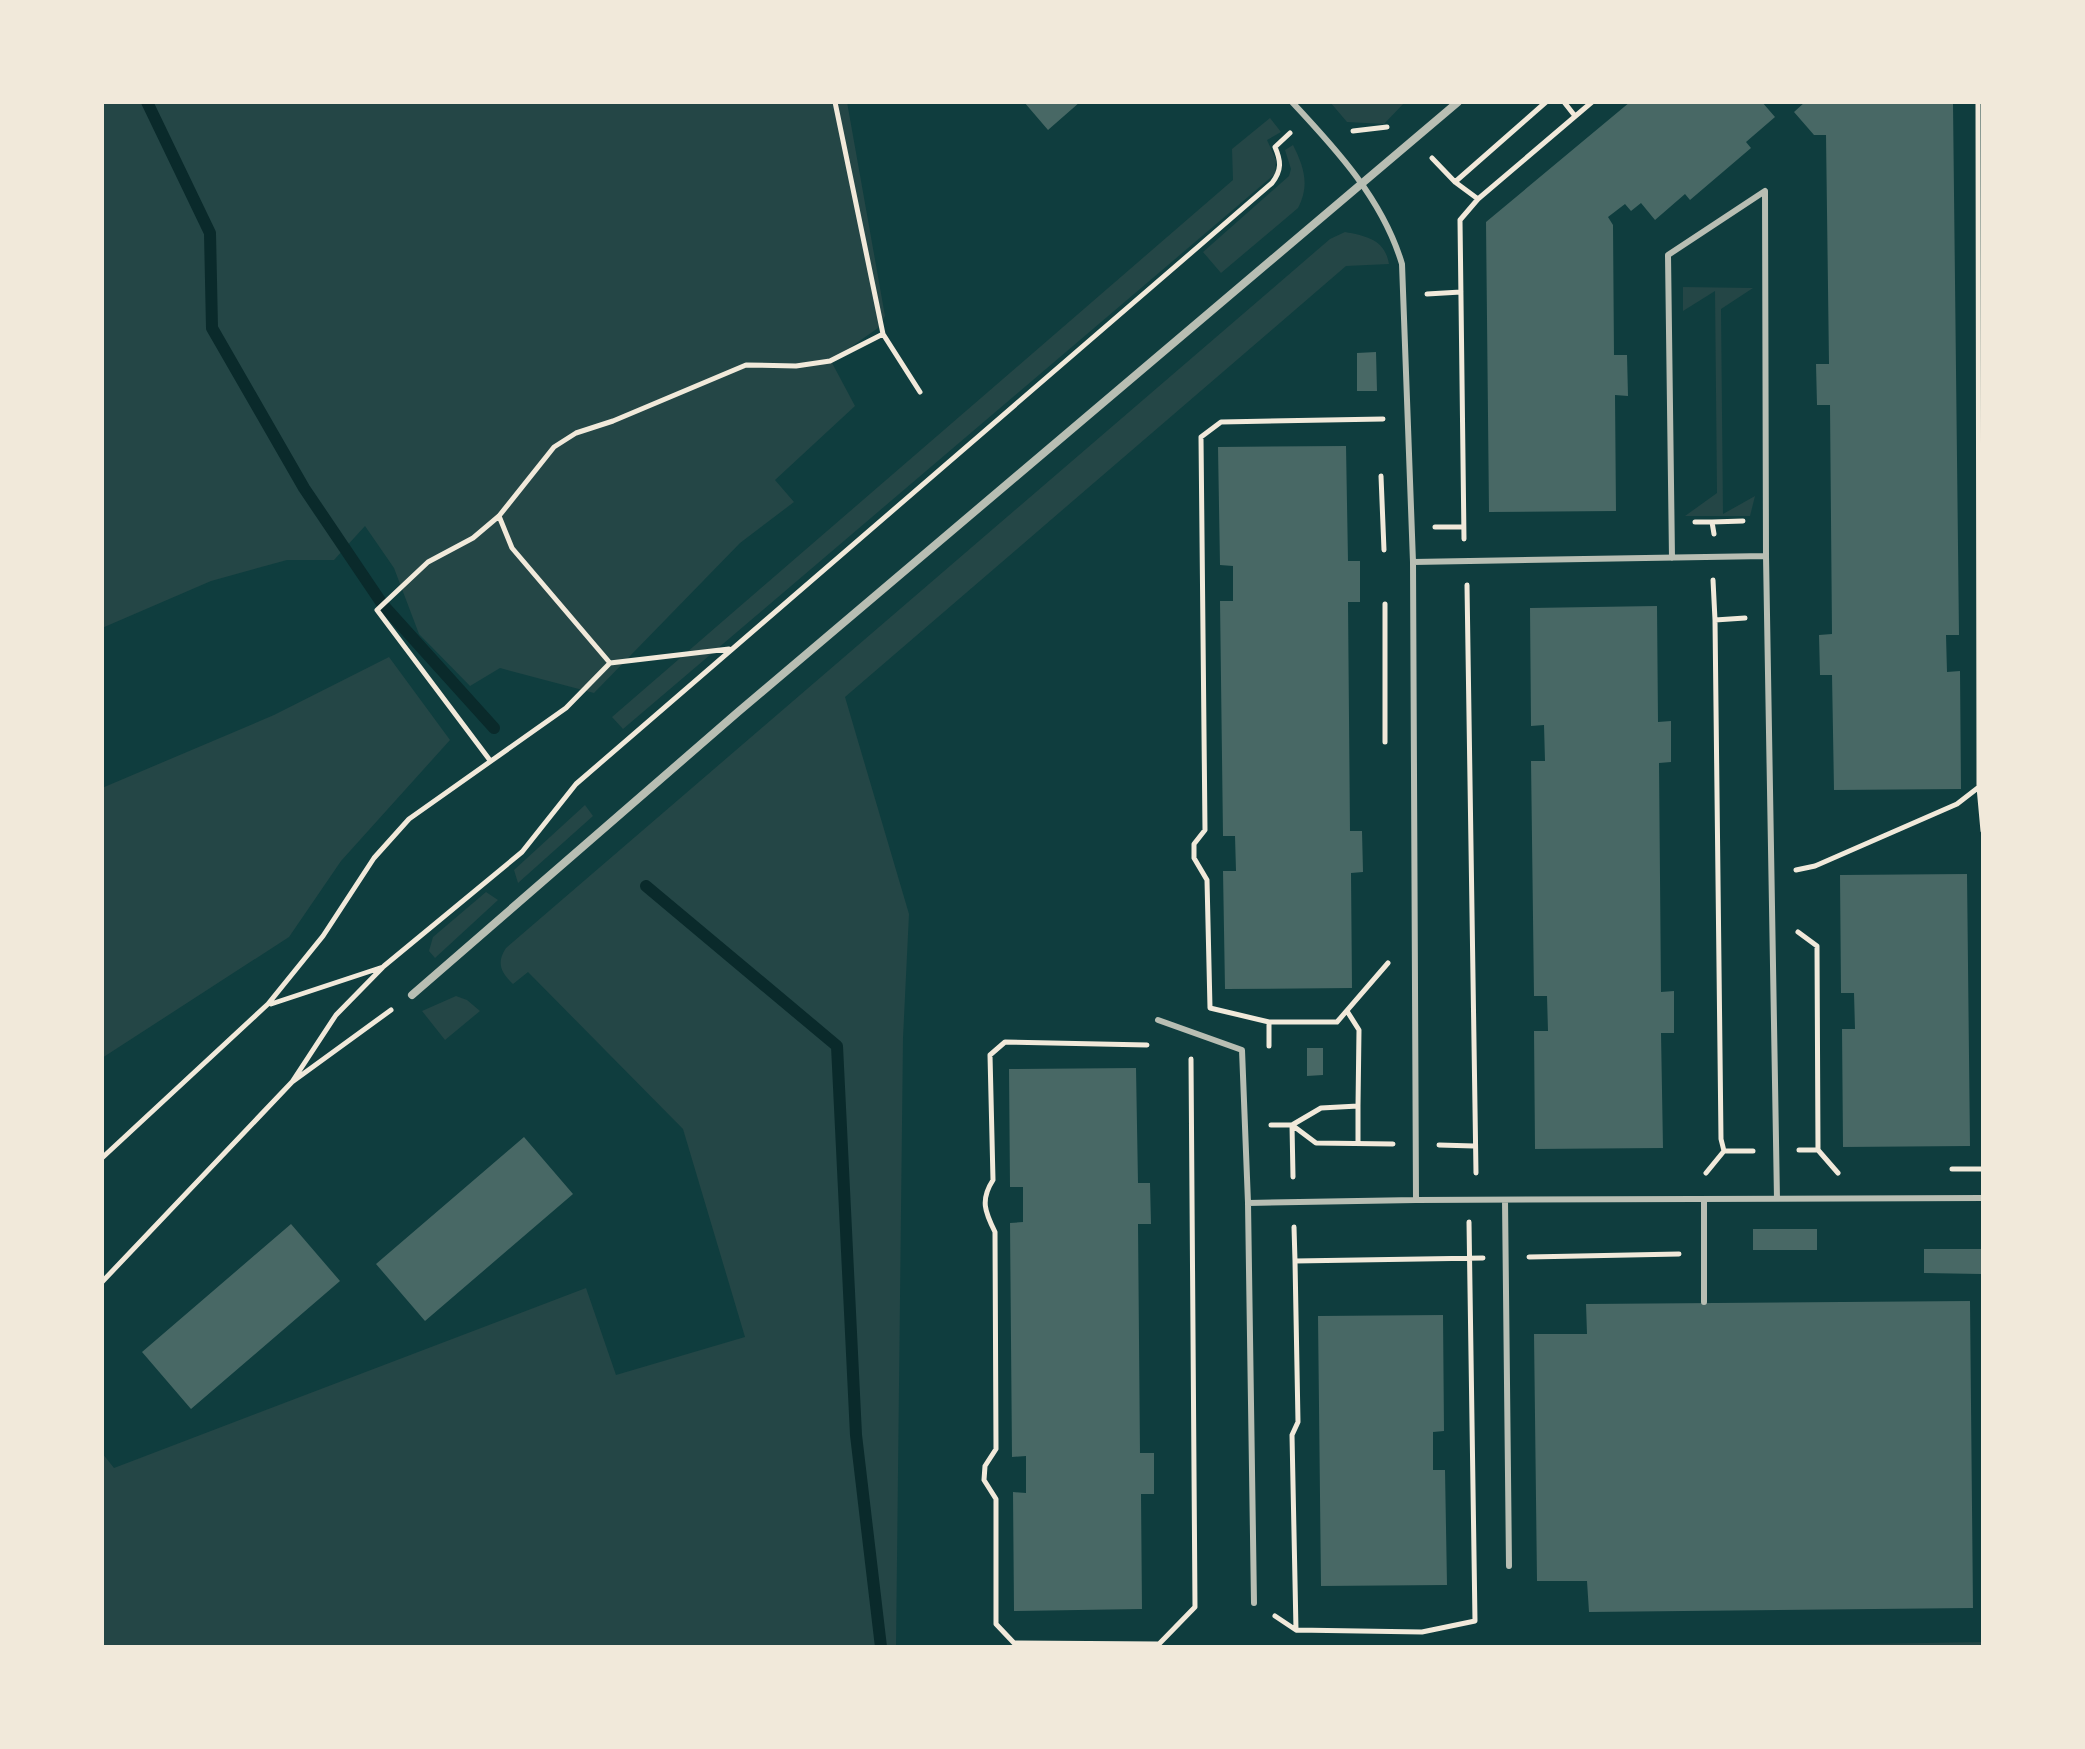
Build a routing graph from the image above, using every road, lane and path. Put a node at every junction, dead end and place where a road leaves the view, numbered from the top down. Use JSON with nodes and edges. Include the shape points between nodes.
{"nodes":[{"id":1,"x":835,"y":102,"type":"edge"},
{"id":2,"x":1292,"y":102,"type":"edge"},
{"id":3,"x":1458,"y":102,"type":"edge"},
{"id":4,"x":1546,"y":102,"type":"edge"},
{"id":5,"x":1564,"y":102,"type":"edge"},
{"id":6,"x":1592,"y":102,"type":"edge"},
{"id":7,"x":1978,"y":102,"type":"edge"},
{"id":8,"x":1575,"y":116,"type":"junction"},
{"id":9,"x":1397,"y":119,"type":"dead end"},
{"id":10,"x":1291,"y":132,"type":"dead end"},
{"id":11,"x":1347,"y":132,"type":"dead end"},
{"id":12,"x":1430,"y":155,"type":"dead end"},
{"id":13,"x":1455,"y":182,"type":"junction"},
{"id":14,"x":1362,"y":184,"type":"junction"},
{"id":15,"x":1478,"y":199,"type":"junction"},
{"id":16,"x":1461,"y":292,"type":"junction"},
{"id":17,"x":1404,"y":306,"type":"junction"},
{"id":18,"x":883,"y":334,"type":"junction"},
{"id":19,"x":920,"y":392,"type":"dead end"},
{"id":20,"x":1382,"y":406,"type":"dead end"},
{"id":21,"x":1383,"y":420,"type":"junction"},
{"id":22,"x":1382,"y":434,"type":"dead end"},
{"id":23,"x":1382,"y":461,"type":"dead end"},
{"id":24,"x":499,"y":516,"type":"junction"},
{"id":25,"x":1463,"y":536,"type":"junction"},
{"id":26,"x":1472,"y":536,"type":"dead end"},
{"id":27,"x":1766,"y":556,"type":"junction"},
{"id":28,"x":1386,"y":557,"type":"dead end"},
{"id":29,"x":1672,"y":558,"type":"junction"},
{"id":30,"x":1467,"y":561,"type":"junction"},
{"id":31,"x":1413,"y":562,"type":"junction"},
{"id":32,"x":1386,"y":599,"type":"dead end"},
{"id":33,"x":1715,"y":620,"type":"dead end"},
{"id":34,"x":732,"y":648,"type":"junction"},
{"id":35,"x":610,"y":663,"type":"junction"},
{"id":36,"x":1385,"y":747,"type":"dead end"},
{"id":37,"x":489,"y":759,"type":"junction"},
{"id":38,"x":1979,"y":787,"type":"junction"},
{"id":39,"x":1983,"y":831,"type":"edge"},
{"id":40,"x":1793,"y":870,"type":"dead end"},
{"id":41,"x":1388,"y":954,"type":"dead end"},
{"id":42,"x":384,"y":966,"type":"junction"},
{"id":43,"x":412,"y":995,"type":"joint"},
{"id":44,"x":268,"y":1004,"type":"junction"},
{"id":45,"x":1210,"y":1008,"type":"junction"},
{"id":46,"x":1347,"y":1011,"type":"junction"},
{"id":47,"x":1158,"y":1020,"type":"dead end"},
{"id":48,"x":1269,"y":1022,"type":"junction"},
{"id":49,"x":1191,"y":1032,"type":"junction"},
{"id":50,"x":1162,"y":1048,"type":"dead end"},
{"id":51,"x":1269,"y":1051,"type":"dead end"},
{"id":52,"x":292,"y":1082,"type":"junction"},
{"id":53,"x":1358,"y":1106,"type":"junction"},
{"id":54,"x":1268,"y":1110,"type":"dead end"},
{"id":55,"x":1292,"y":1125,"type":"junction"},
{"id":56,"x":1358,"y":1142,"type":"junction"},
{"id":57,"x":1416,"y":1145,"type":"junction"},
{"id":58,"x":1474,"y":1146,"type":"junction"},
{"id":59,"x":1724,"y":1151,"type":"junction"},
{"id":60,"x":1777,"y":1151,"type":"junction"},
{"id":61,"x":102,"y":1158,"type":"edge"},
{"id":62,"x":1983,"y":1169,"type":"edge"},
{"id":63,"x":1939,"y":1170,"type":"dead end"},
{"id":64,"x":1474,"y":1173,"type":"junction"},
{"id":65,"x":1489,"y":1173,"type":"dead end"},
{"id":66,"x":1692,"y":1173,"type":"dead end"},
{"id":67,"x":1852,"y":1173,"type":"dead end"},
{"id":68,"x":1983,"y":1198,"type":"edge"},
{"id":69,"x":1704,"y":1199,"type":"junction"},
{"id":70,"x":1777,"y":1199,"type":"junction"},
{"id":71,"x":1416,"y":1200,"type":"junction"},
{"id":72,"x":1469,"y":1200,"type":"junction"},
{"id":73,"x":1505,"y":1200,"type":"junction"},
{"id":74,"x":1294,"y":1202,"type":"junction"},
{"id":75,"x":1248,"y":1203,"type":"junction"},
{"id":76,"x":1704,"y":1253,"type":"junction"},
{"id":77,"x":1470,"y":1258,"type":"junction"},
{"id":78,"x":1506,"y":1258,"type":"junction"},
{"id":79,"x":1295,"y":1261,"type":"junction"},
{"id":80,"x":102,"y":1282,"type":"edge"},
{"id":81,"x":1704,"y":1302,"type":"dead end"},
{"id":82,"x":1509,"y":1566,"type":"dead end"},
{"id":83,"x":1254,"y":1603,"type":"joint"},
{"id":84,"x":1296,"y":1630,"type":"junction"}],
"edges":[{"from":1,"to":18,"type":"path"},
{"from":2,"to":14,"type":"lane"},
{"from":3,"to":14,"type":"street"},
{"from":4,"to":13,"type":"path"},
{"from":5,"to":8,"type":"path"},
{"from":6,"to":8,"type":"path"},
{"from":7,"to":38,"type":"path"},
{"from":8,"to":15,"type":"path"},
{"from":9,"to":11,"type":"path","via":[[1388,127]]},
{"from":10,"to":34,"type":"path","via":[[1275,147],[1279,173],[1272,183]]},
{"from":12,"to":13,"type":"path"},
{"from":13,"to":15,"type":"path"},
{"from":14,"to":17,"type":"lane","via":[[1392,230],[1402,264]]},
{"from":14,"to":43,"type":"street"},
{"from":15,"to":16,"type":"path","via":[[1460,220]]},
{"from":16,"to":17,"type":"path","via":[[1429,293]]},
{"from":16,"to":25,"type":"path"},
{"from":17,"to":31,"type":"lane"},
{"from":18,"to":19,"type":"path"},
{"from":18,"to":24,"type":"path","via":[[830,361],[746,365],[576,433],[554,447]]},
{"from":20,"to":21,"type":"path"},
{"from":21,"to":22,"type":"path"},
{"from":21,"to":45,"type":"path","via":[[1221,422],[1201,437],[1205,830],[1194,844],[1194,858],[1207,880]]},
{"from":23,"to":28,"type":"path"},
{"from":24,"to":35,"type":"path","via":[[512,548]]},
{"from":24,"to":37,"type":"path","via":[[473,538],[428,562],[377,610]]},
{"from":25,"to":26,"type":"path"},
{"from":25,"to":30,"type":"path"},
{"from":27,"to":29,"type":"lane"},
{"from":27,"to":29,"type":"lane","via":[[1765,191],[1668,255]]},
{"from":27,"to":60,"type":"lane"},
{"from":29,"to":30,"type":"lane"},
{"from":30,"to":31,"type":"lane"},
{"from":30,"to":58,"type":"path"},
{"from":31,"to":57,"type":"lane"},
{"from":32,"to":36,"type":"path"},
{"from":33,"to":59,"type":"path"},
{"from":34,"to":35,"type":"path"},
{"from":34,"to":42,"type":"path","via":[[576,784],[522,852]]},
{"from":35,"to":37,"type":"path","via":[[566,708]]},
{"from":37,"to":44,"type":"path","via":[[409,819]]},
{"from":38,"to":39,"type":"path"},
{"from":38,"to":40,"type":"path","via":[[1957,804],[1815,866]]},
{"from":41,"to":46,"type":"path","via":[[1388,966]]},
{"from":42,"to":44,"type":"path"},
{"from":42,"to":52,"type":"path","via":[[336,1015]]},
{"from":43,"to":52,"type":"path"},
{"from":44,"to":61,"type":"path"},
{"from":45,"to":48,"type":"path"},
{"from":45,"to":49,"type":"path"},
{"from":46,"to":48,"type":"path","via":[[1337,1022]]},
{"from":46,"to":53,"type":"path","via":[[1359,1030]]},
{"from":47,"to":49,"type":"lane"},
{"from":48,"to":51,"type":"path"},
{"from":49,"to":50,"type":"path","via":[[1195,1607],[1159,1644],[1014,1643],[996,1624],[996,1499],[984,1480],[985,1466],[996,1449],[995,1232],[985,1212],[984,1194],[993,1180],[990,1055],[1005,1042],[1132,1042]]},
{"from":49,"to":75,"type":"lane","via":[[1242,1050]]},
{"from":52,"to":80,"type":"path"},
{"from":53,"to":55,"type":"path","via":[[1321,1108]]},
{"from":53,"to":56,"type":"path"},
{"from":54,"to":55,"type":"path","via":[[1268,1125]]},
{"from":55,"to":56,"type":"path","via":[[1316,1143]]},
{"from":55,"to":74,"type":"path"},
{"from":56,"to":57,"type":"path"},
{"from":57,"to":58,"type":"path"},
{"from":57,"to":71,"type":"lane"},
{"from":58,"to":64,"type":"path"},
{"from":59,"to":60,"type":"path"},
{"from":59,"to":66,"type":"path","via":[[1707,1173]]},
{"from":60,"to":67,"type":"path","via":[[1818,1150],[1838,1173]]},
{"from":60,"to":70,"type":"lane"},
{"from":62,"to":63,"type":"path"},
{"from":64,"to":65,"type":"path"},
{"from":64,"to":72,"type":"path"},
{"from":68,"to":70,"type":"lane"},
{"from":69,"to":70,"type":"lane"},
{"from":69,"to":73,"type":"lane"},
{"from":69,"to":76,"type":"lane"},
{"from":71,"to":72,"type":"lane"},
{"from":71,"to":74,"type":"lane"},
{"from":72,"to":73,"type":"lane"},
{"from":72,"to":77,"type":"path"},
{"from":73,"to":78,"type":"lane"},
{"from":74,"to":75,"type":"lane"},
{"from":74,"to":79,"type":"path"},
{"from":75,"to":83,"type":"lane"},
{"from":76,"to":78,"type":"path"},
{"from":76,"to":81,"type":"lane"},
{"from":77,"to":78,"type":"path"},
{"from":77,"to":79,"type":"path"},
{"from":77,"to":84,"type":"path","via":[[1475,1621],[1422,1632]]},
{"from":78,"to":82,"type":"lane"},
{"from":79,"to":84,"type":"path"},
{"from":83,"to":84,"type":"path"}]}
